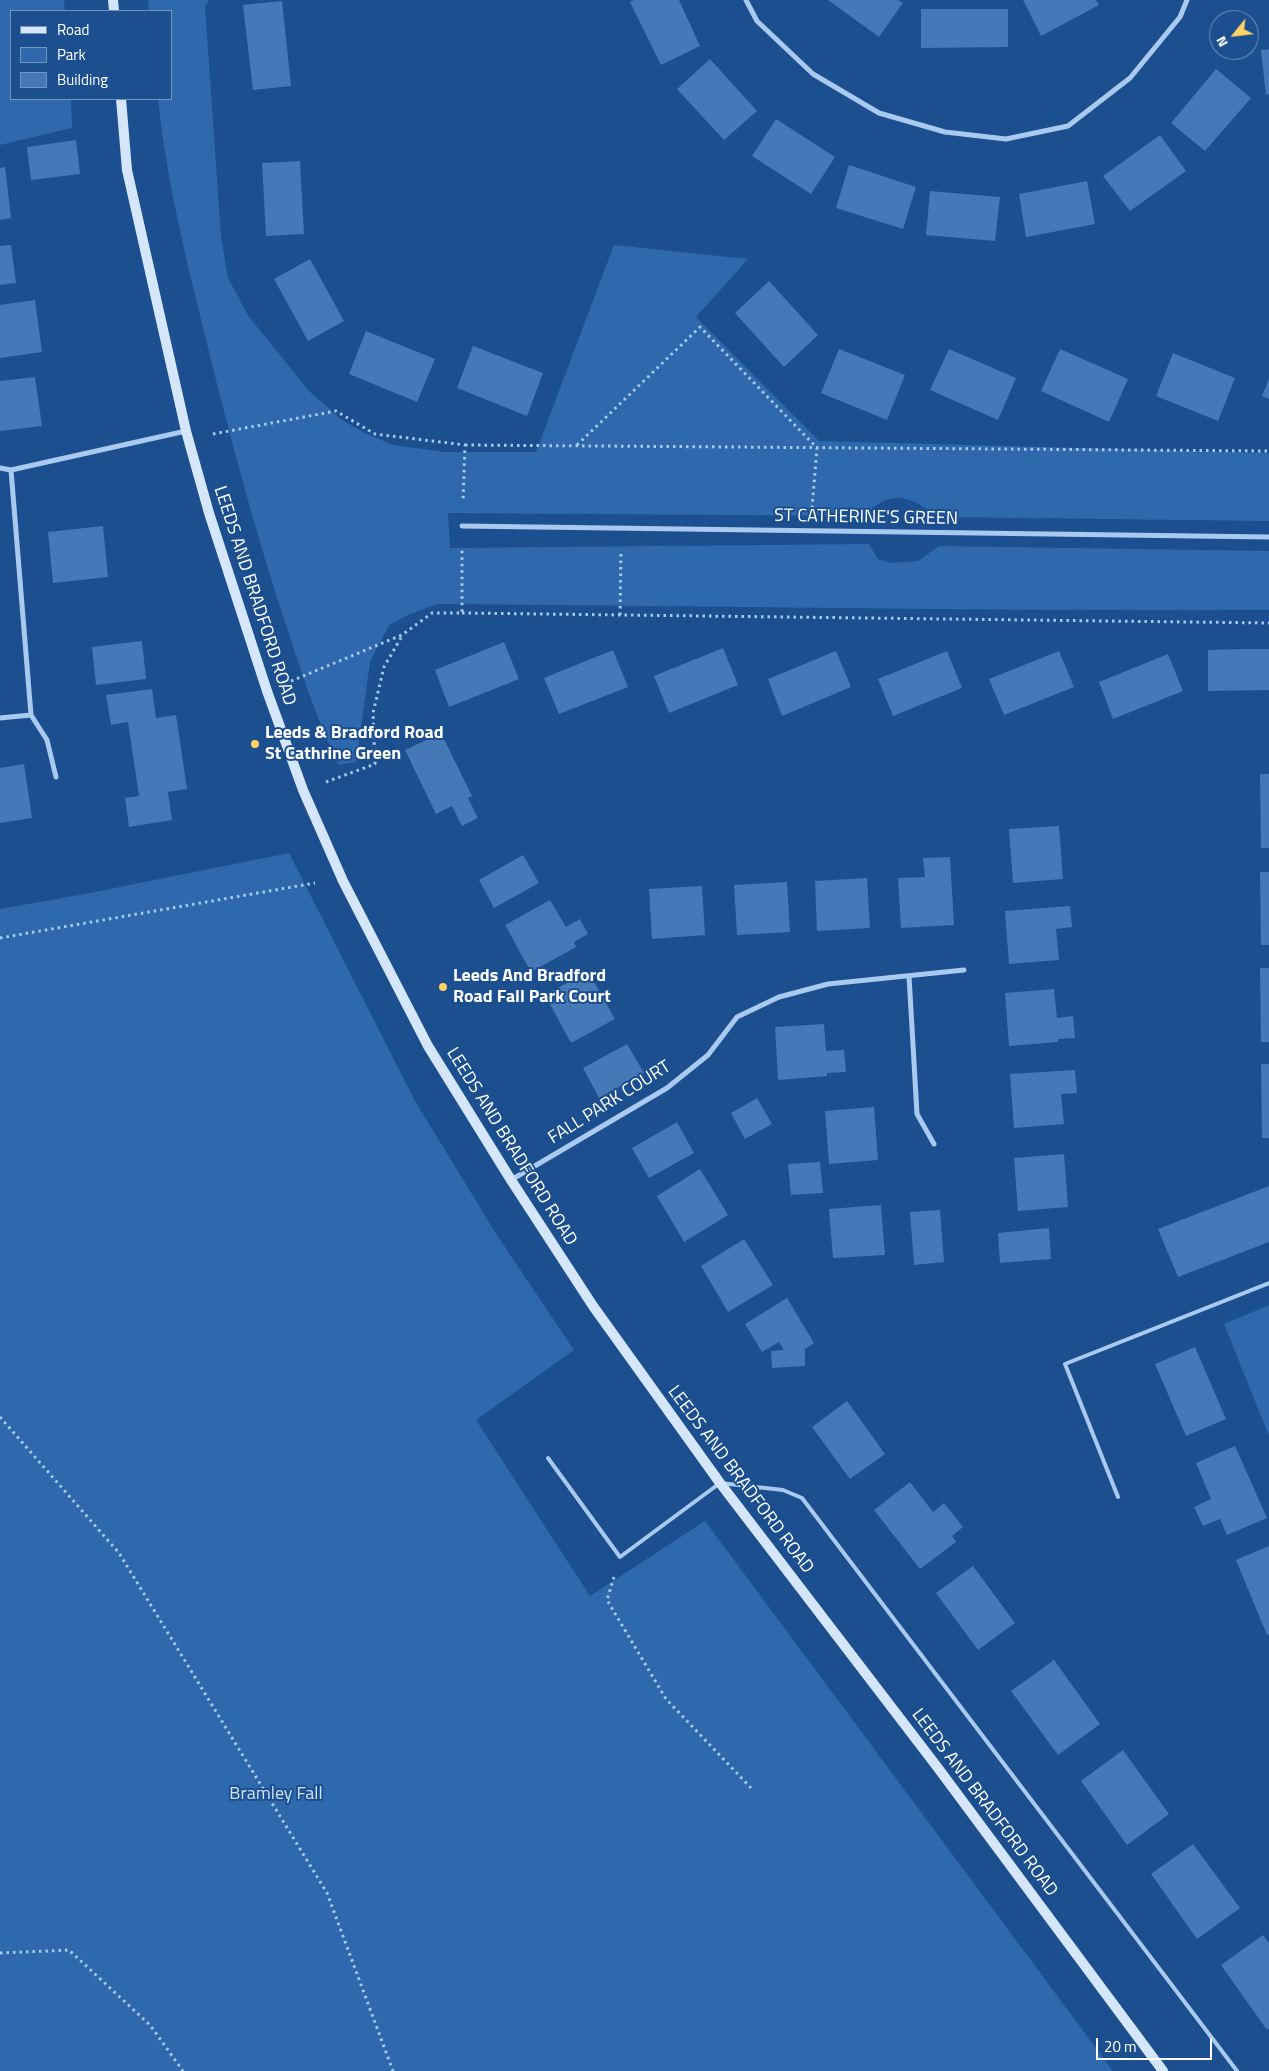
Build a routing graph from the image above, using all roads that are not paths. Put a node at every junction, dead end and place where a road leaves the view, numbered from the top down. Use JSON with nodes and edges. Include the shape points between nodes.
{"nodes":[{"id":1,"x":746,"y":0,"type":"edge"},
{"id":2,"x":1187,"y":0,"type":"edge"},
{"id":3,"x":121,"y":100,"type":"edge"},
{"id":4,"x":187,"y":435,"type":"junction"},
{"id":5,"x":0,"y":468,"type":"edge"},
{"id":6,"x":11,"y":470,"type":"junction"},
{"id":7,"x":462,"y":526,"type":"road end"},
{"id":8,"x":1269,"y":537,"type":"edge"},
{"id":9,"x":31,"y":715,"type":"junction"},
{"id":10,"x":0,"y":718,"type":"edge"},
{"id":11,"x":56,"y":777,"type":"dead end"},
{"id":12,"x":964,"y":970,"type":"dead end"},
{"id":13,"x":909,"y":976,"type":"junction"},
{"id":14,"x":934,"y":1144,"type":"dead end"},
{"id":15,"x":511,"y":1180,"type":"junction"},
{"id":16,"x":1269,"y":1283,"type":"edge"},
{"id":17,"x":548,"y":1458,"type":"dead end"},
{"id":18,"x":720,"y":1483,"type":"junction"},
{"id":19,"x":1118,"y":1497,"type":"dead end"},
{"id":20,"x":1163,"y":2071,"type":"edge"},
{"id":21,"x":1238,"y":2071,"type":"edge"}],
"edges":[{"from":1,"to":2,"type":"street","via":[[757,21],[813,74],[880,113],[945,132],[1006,139],[1068,126],[1130,78],[1180,17]]},
{"from":3,"to":4,"type":"main road","name":"LEEDS AND BRADFORD ROAD","via":[[127,170]]},
{"from":4,"to":6,"type":"street"},
{"from":4,"to":15,"type":"main road","name":"LEEDS AND BRADFORD ROAD","via":[[267,691],[303,790],[344,881],[428,1046]]},
{"from":5,"to":6,"type":"street"},
{"from":6,"to":9,"type":"street"},
{"from":7,"to":8,"type":"street","name":"ST CATHERINE'S GREEN"},
{"from":9,"to":10,"type":"street"},
{"from":9,"to":11,"type":"street","via":[[48,740]]},
{"from":12,"to":13,"type":"street","name":"FALL PARK COURT"},
{"from":13,"to":14,"type":"street","via":[[917,1114]]},
{"from":13,"to":15,"type":"street","name":"FALL PARK COURT","via":[[828,984],[779,997],[737,1017],[708,1055],[667,1088]]},
{"from":15,"to":18,"type":"main road","name":"LEEDS AND BRADFORD ROAD","via":[[593,1306]]},
{"from":16,"to":19,"type":"lane","via":[[1065,1364]]},
{"from":17,"to":18,"type":"lane","via":[[620,1557]]},
{"from":18,"to":20,"type":"main road","name":"LEEDS AND BRADFORD ROAD","via":[[938,1768]]},
{"from":18,"to":21,"type":"lane","via":[[783,1490],[802,1498]]}]}
